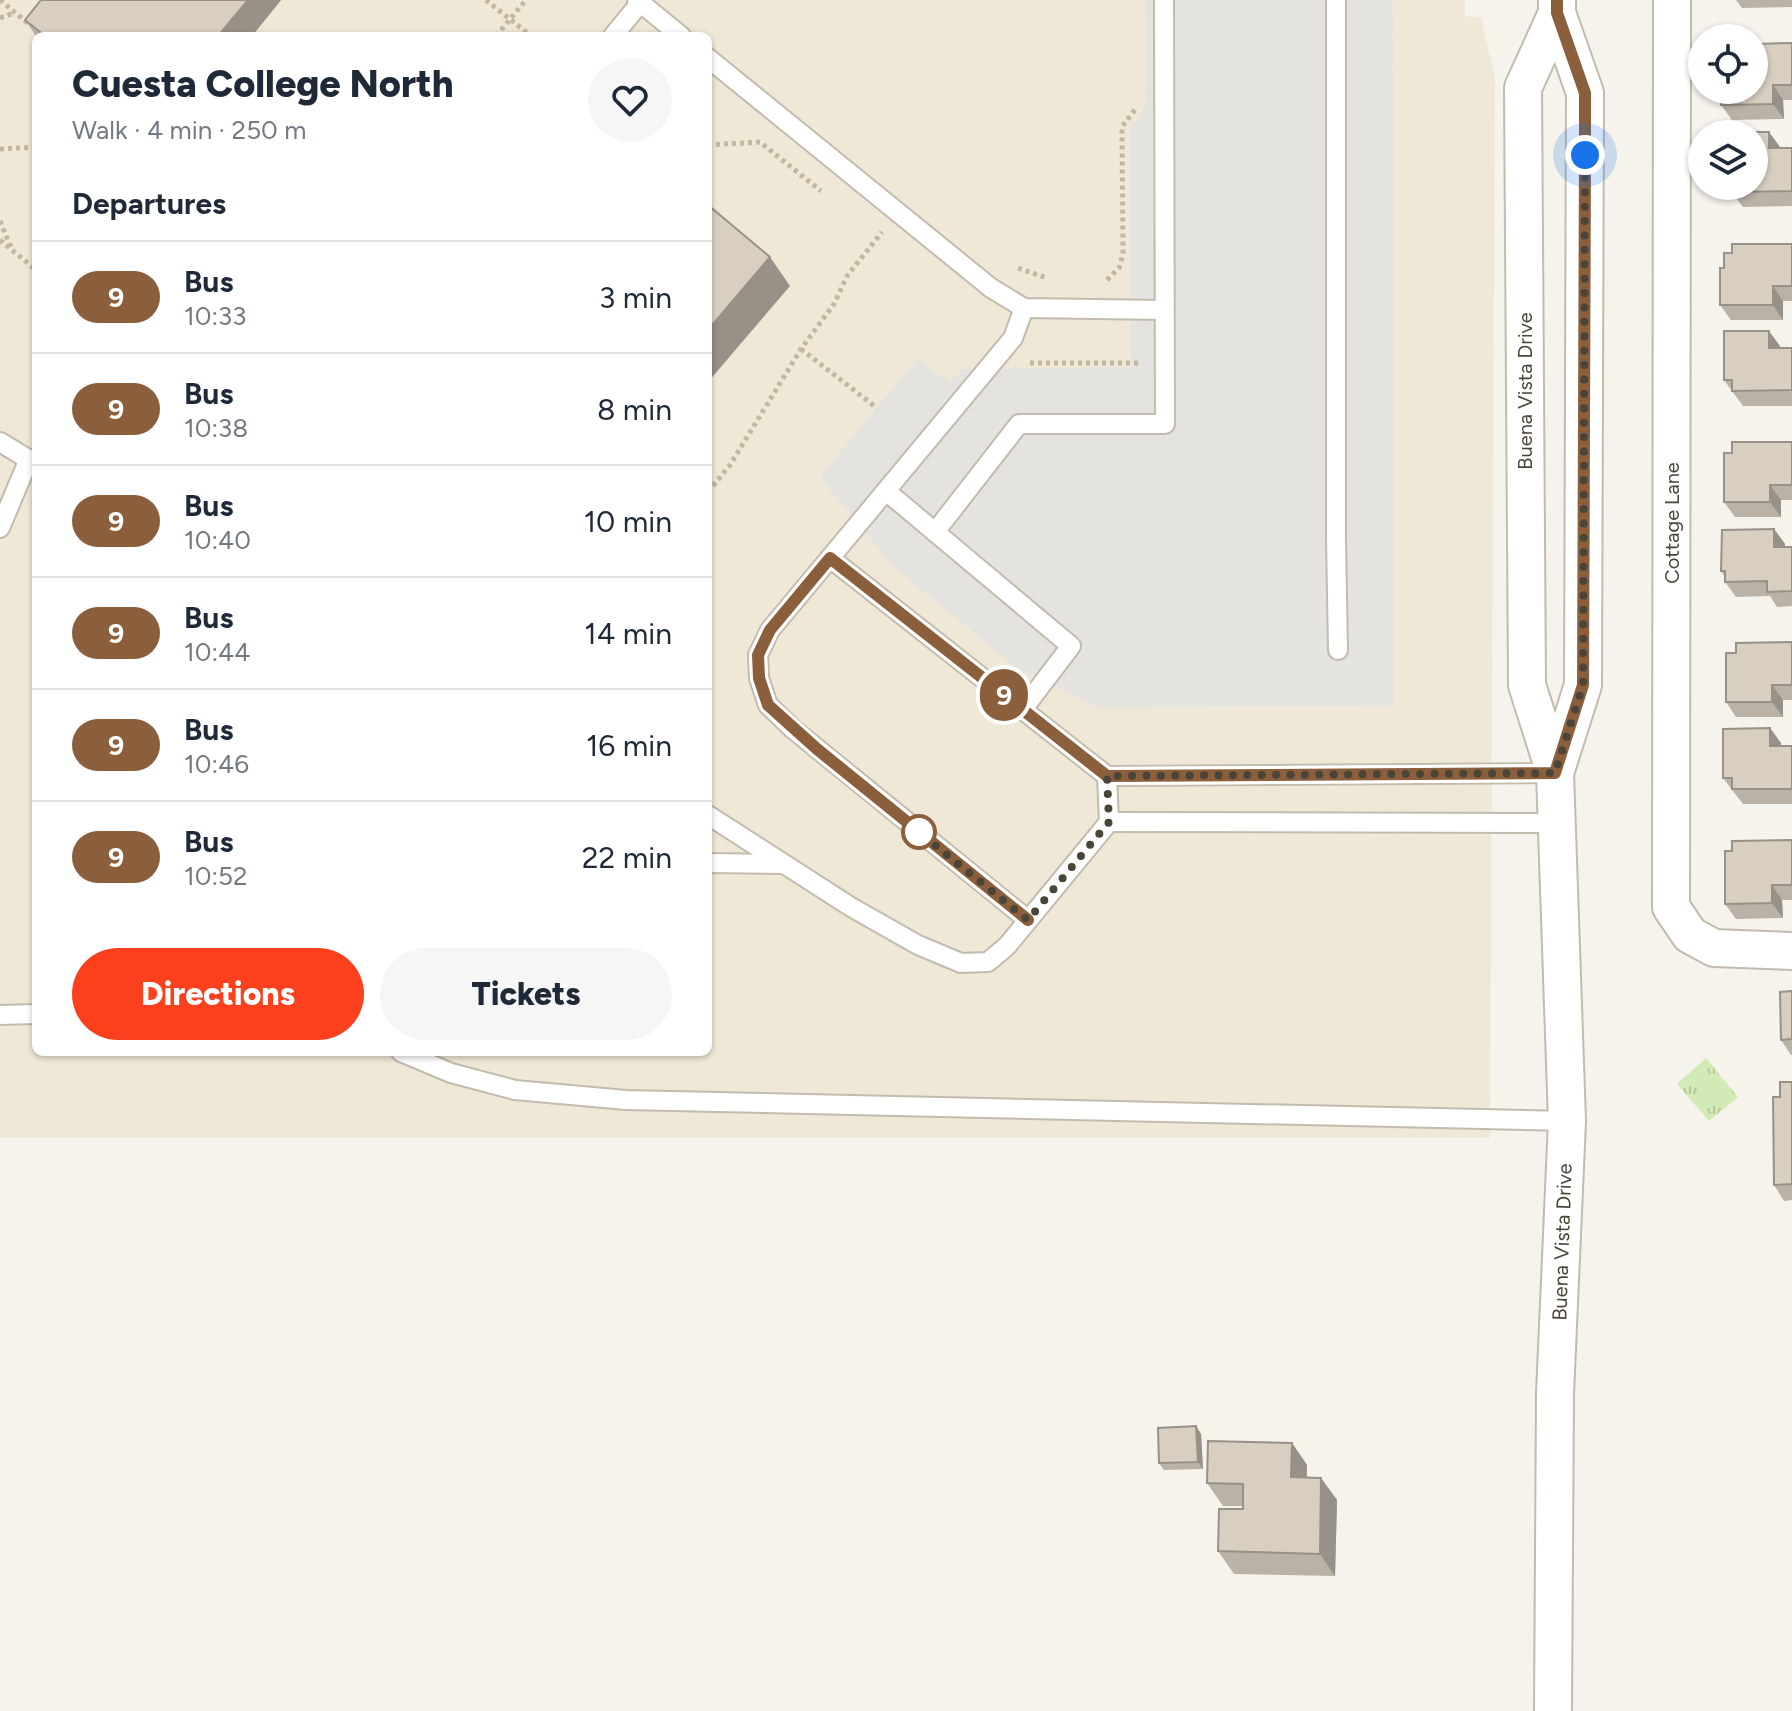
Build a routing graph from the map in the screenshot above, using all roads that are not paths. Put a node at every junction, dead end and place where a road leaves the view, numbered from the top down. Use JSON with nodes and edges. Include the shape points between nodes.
{"nodes":[{"id":1,"x":1164,"y":0,"type":"edge"},
{"id":2,"x":1336,"y":0,"type":"edge"},
{"id":3,"x":1672,"y":0,"type":"edge"},
{"id":4,"x":639,"y":1,"type":"edge"},
{"id":5,"x":1557,"y":6,"type":"edge"},
{"id":6,"x":616,"y":32,"type":"edge"},
{"id":7,"x":676,"y":32,"type":"edge"},
{"id":8,"x":712,"y":61,"type":"edge"},
{"id":9,"x":1024,"y":308,"type":"junction"},
{"id":10,"x":1164,"y":310,"type":"junction"},
{"id":11,"x":0,"y":442,"type":"edge"},
{"id":12,"x":32,"y":462,"type":"edge"},
{"id":13,"x":886,"y":491,"type":"junction"},
{"id":14,"x":0,"y":528,"type":"edge"},
{"id":15,"x":935,"y":532,"type":"junction"},
{"id":16,"x":830,"y":558,"type":"junction"},
{"id":17,"x":1338,"y":650,"type":"dead end"},
{"id":18,"x":1023,"y":709,"type":"junction"},
{"id":19,"x":1555,"y":773,"type":"junction"},
{"id":20,"x":1107,"y":776,"type":"junction"},
{"id":21,"x":712,"y":818,"type":"edge"},
{"id":22,"x":1109,"y":822,"type":"junction"},
{"id":23,"x":1555,"y":823,"type":"junction"},
{"id":24,"x":712,"y":863,"type":"edge"},
{"id":25,"x":783,"y":864,"type":"junction"},
{"id":26,"x":1028,"y":920,"type":"junction"},
{"id":27,"x":1792,"y":951,"type":"edge"},
{"id":28,"x":32,"y":1014,"type":"edge"},
{"id":29,"x":0,"y":1015,"type":"edge"},
{"id":30,"x":411,"y":1056,"type":"edge"},
{"id":31,"x":1567,"y":1121,"type":"junction"},
{"id":32,"x":1553,"y":1711,"type":"edge"}],
"edges":[{"from":1,"to":10,"type":"lane"},
{"from":2,"to":17,"type":"lane"},
{"from":3,"to":27,"type":"street","name":"Cottage Lane","via":[[1671,907],[1690,935],[1714,948]]},
{"from":4,"to":6,"type":"lane"},
{"from":4,"to":7,"type":"lane"},
{"from":5,"to":19,"type":"street","name":"Buena Vista Drive","via":[[1585,93],[1585,157],[1583,685]]},
{"from":5,"to":19,"type":"street","name":"Buena Vista Drive","via":[[1523,88],[1527,685]]},
{"from":8,"to":9,"type":"lane","via":[[991,288]]},
{"from":9,"to":10,"type":"lane"},
{"from":9,"to":13,"type":"lane","via":[[1013,338]]},
{"from":10,"to":15,"type":"lane","via":[[1165,424],[1019,424]]},
{"from":11,"to":12,"type":"lane"},
{"from":12,"to":14,"type":"lane"},
{"from":13,"to":15,"type":"lane"},
{"from":13,"to":16,"type":"lane"},
{"from":15,"to":18,"type":"lane","via":[[1071,646]]},
{"from":16,"to":18,"type":"lane"},
{"from":16,"to":26,"type":"lane","via":[[770,630],[758,655],[768,705]]},
{"from":18,"to":20,"type":"lane"},
{"from":19,"to":20,"type":"lane"},
{"from":19,"to":23,"type":"street","name":"Buena Vista Drive"},
{"from":20,"to":22,"type":"lane"},
{"from":21,"to":25,"type":"lane"},
{"from":22,"to":23,"type":"lane"},
{"from":22,"to":26,"type":"lane"},
{"from":23,"to":31,"type":"street","name":"Buena Vista Drive"},
{"from":24,"to":25,"type":"lane"},
{"from":25,"to":26,"type":"lane","via":[[918,945],[961,963],[988,962]]},
{"from":28,"to":29,"type":"lane"},
{"from":30,"to":31,"type":"lane","via":[[515,1090],[626,1100]]},
{"from":31,"to":32,"type":"street","name":"Buena Vista Drive","via":[[1555,1394]]}]}
